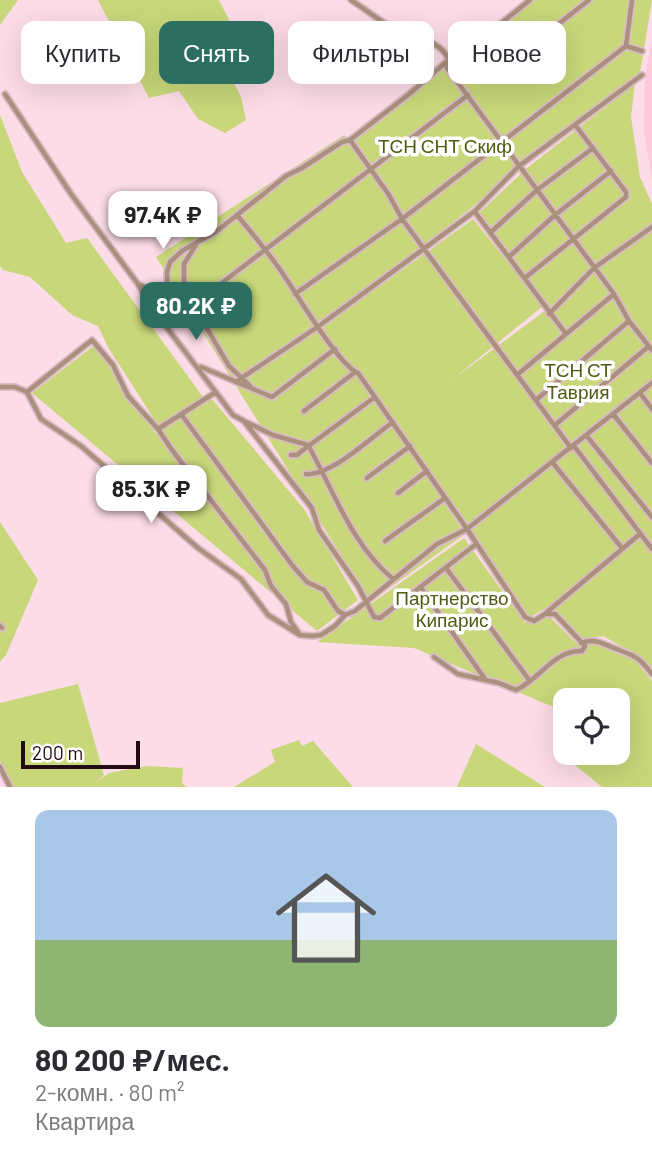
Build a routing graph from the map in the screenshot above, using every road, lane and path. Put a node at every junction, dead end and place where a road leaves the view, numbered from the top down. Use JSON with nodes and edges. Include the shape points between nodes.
{"nodes":[{"id":1,"x":351,"y":0,"type":"edge"},
{"id":2,"x":530,"y":0,"type":"edge"},
{"id":3,"x":589,"y":0,"type":"edge"},
{"id":4,"x":632,"y":0,"type":"edge"},
{"id":5,"x":562,"y":21,"type":"edge"},
{"id":6,"x":626,"y":46,"type":"junction"},
{"id":7,"x":642,"y":51,"type":"dead end"},
{"id":8,"x":445,"y":63,"type":"junction"},
{"id":9,"x":642,"y":75,"type":"dead end"},
{"id":10,"x":5,"y":94,"type":"dead end"},
{"id":11,"x":468,"y":95,"type":"junction"},
{"id":12,"x":576,"y":126,"type":"junction"},
{"id":13,"x":350,"y":140,"type":"junction"},
{"id":14,"x":501,"y":144,"type":"junction"},
{"id":15,"x":593,"y":148,"type":"junction"},
{"id":16,"x":519,"y":166,"type":"junction"},
{"id":17,"x":370,"y":168,"type":"junction"},
{"id":18,"x":611,"y":171,"type":"junction"},
{"id":19,"x":537,"y":190,"type":"junction"},
{"id":20,"x":475,"y":211,"type":"junction"},
{"id":21,"x":237,"y":215,"type":"junction"},
{"id":22,"x":555,"y":215,"type":"junction"},
{"id":23,"x":402,"y":219,"type":"junction"},
{"id":24,"x":652,"y":227,"type":"edge"},
{"id":25,"x":491,"y":232,"type":"junction"},
{"id":26,"x":573,"y":239,"type":"junction"},
{"id":27,"x":198,"y":242,"type":"junction"},
{"id":28,"x":265,"y":248,"type":"junction"},
{"id":29,"x":424,"y":248,"type":"junction"},
{"id":30,"x":510,"y":256,"type":"junction"},
{"id":31,"x":594,"y":268,"type":"junction"},
{"id":32,"x":526,"y":277,"type":"junction"},
{"id":33,"x":138,"y":284,"type":"junction"},
{"id":34,"x":295,"y":294,"type":"junction"},
{"id":35,"x":614,"y":294,"type":"junction"},
{"id":36,"x":167,"y":300,"type":"junction"},
{"id":37,"x":196,"y":306,"type":"junction"},
{"id":38,"x":549,"y":314,"type":"junction"},
{"id":39,"x":629,"y":321,"type":"junction"},
{"id":40,"x":319,"y":326,"type":"junction"},
{"id":41,"x":169,"y":329,"type":"junction"},
{"id":42,"x":566,"y":334,"type":"junction"},
{"id":43,"x":651,"y":348,"type":"edge"},
{"id":44,"x":335,"y":349,"type":"junction"},
{"id":45,"x":198,"y":366,"type":"junction"},
{"id":46,"x":355,"y":372,"type":"junction"},
{"id":47,"x":517,"y":375,"type":"junction"},
{"id":48,"x":239,"y":380,"type":"junction"},
{"id":49,"x":652,"y":383,"type":"edge"},
{"id":50,"x":0,"y":387,"type":"edge"},
{"id":51,"x":27,"y":391,"type":"junction"},
{"id":52,"x":216,"y":392,"type":"junction"},
{"id":53,"x":640,"y":393,"type":"junction"},
{"id":54,"x":375,"y":397,"type":"junction"},
{"id":55,"x":536,"y":400,"type":"junction"},
{"id":56,"x":652,"y":409,"type":"edge"},
{"id":57,"x":304,"y":411,"type":"dead end"},
{"id":58,"x":181,"y":414,"type":"junction"},
{"id":59,"x":612,"y":414,"type":"junction"},
{"id":60,"x":244,"y":421,"type":"junction"},
{"id":61,"x":393,"y":422,"type":"junction"},
{"id":62,"x":555,"y":425,"type":"junction"},
{"id":63,"x":158,"y":429,"type":"junction"},
{"id":64,"x":586,"y":435,"type":"junction"},
{"id":65,"x":308,"y":445,"type":"junction"},
{"id":66,"x":410,"y":446,"type":"junction"},
{"id":67,"x":572,"y":447,"type":"junction"},
{"id":68,"x":291,"y":454,"type":"dead end"},
{"id":69,"x":552,"y":462,"type":"junction"},
{"id":70,"x":652,"y":463,"type":"edge"},
{"id":71,"x":323,"y":471,"type":"junction"},
{"id":72,"x":427,"y":471,"type":"junction"},
{"id":73,"x":306,"y":474,"type":"dead end"},
{"id":74,"x":367,"y":478,"type":"dead end"},
{"id":75,"x":398,"y":493,"type":"dead end"},
{"id":76,"x":445,"y":498,"type":"junction"},
{"id":77,"x":652,"y":517,"type":"edge"},
{"id":78,"x":467,"y":529,"type":"junction"},
{"id":79,"x":640,"y":534,"type":"junction"},
{"id":80,"x":385,"y":541,"type":"dead end"},
{"id":81,"x":475,"y":545,"type":"junction"},
{"id":82,"x":621,"y":548,"type":"junction"},
{"id":83,"x":652,"y":549,"type":"edge"},
{"id":84,"x":446,"y":568,"type":"junction"},
{"id":85,"x":393,"y":579,"type":"junction"},
{"id":86,"x":421,"y":587,"type":"junction"},
{"id":87,"x":366,"y":601,"type":"junction"},
{"id":88,"x":545,"y":614,"type":"junction"},
{"id":89,"x":345,"y":615,"type":"junction"},
{"id":90,"x":300,"y":635,"type":"junction"},
{"id":91,"x":581,"y":643,"type":"junction"},
{"id":92,"x":434,"y":657,"type":"dead end"},
{"id":93,"x":652,"y":674,"type":"edge"},
{"id":94,"x":485,"y":679,"type":"junction"},
{"id":95,"x":530,"y":681,"type":"junction"},
{"id":96,"x":0,"y":767,"type":"edge"},
{"id":97,"x":10,"y":787,"type":"edge"}],
"edges":[{"from":1,"to":8,"type":"street","via":[[393,28],[439,46],[449,60]]},
{"from":2,"to":8,"type":"street"},
{"from":3,"to":5,"type":"street"},
{"from":4,"to":6,"type":"street"},
{"from":6,"to":7,"type":"street"},
{"from":6,"to":14,"type":"street"},
{"from":8,"to":11,"type":"street"},
{"from":8,"to":13,"type":"street"},
{"from":9,"to":12,"type":"street"},
{"from":10,"to":33,"type":"street"},
{"from":11,"to":14,"type":"street"},
{"from":11,"to":17,"type":"street"},
{"from":12,"to":15,"type":"street"},
{"from":12,"to":16,"type":"street"},
{"from":13,"to":17,"type":"street"},
{"from":13,"to":21,"type":"street","via":[[286,176]]},
{"from":14,"to":16,"type":"street"},
{"from":14,"to":23,"type":"street"},
{"from":15,"to":18,"type":"street"},
{"from":15,"to":19,"type":"street"},
{"from":16,"to":19,"type":"street"},
{"from":16,"to":20,"type":"street"},
{"from":17,"to":23,"type":"street"},
{"from":17,"to":28,"type":"street"},
{"from":18,"to":22,"type":"street"},
{"from":18,"to":26,"type":"street","via":[[625,197]]},
{"from":19,"to":22,"type":"street"},
{"from":19,"to":25,"type":"street"},
{"from":20,"to":25,"type":"street"},
{"from":20,"to":29,"type":"street"},
{"from":21,"to":27,"type":"street"},
{"from":21,"to":28,"type":"street"},
{"from":22,"to":26,"type":"street"},
{"from":22,"to":30,"type":"street"},
{"from":23,"to":29,"type":"street"},
{"from":23,"to":34,"type":"street"},
{"from":24,"to":31,"type":"street"},
{"from":25,"to":30,"type":"street"},
{"from":26,"to":31,"type":"street"},
{"from":26,"to":32,"type":"street"},
{"from":27,"to":36,"type":"street","via":[[170,262]]},
{"from":27,"to":37,"type":"street","via":[[183,272]]},
{"from":28,"to":34,"type":"street"},
{"from":28,"to":37,"type":"street","via":[[219,285],[213,298]]},
{"from":29,"to":40,"type":"street"},
{"from":29,"to":47,"type":"street"},
{"from":30,"to":32,"type":"street"},
{"from":31,"to":35,"type":"street"},
{"from":31,"to":38,"type":"street"},
{"from":32,"to":38,"type":"street"},
{"from":33,"to":36,"type":"street"},
{"from":33,"to":41,"type":"street"},
{"from":34,"to":40,"type":"street"},
{"from":35,"to":39,"type":"street"},
{"from":35,"to":42,"type":"street"},
{"from":36,"to":37,"type":"street"},
{"from":36,"to":41,"type":"street"},
{"from":37,"to":48,"type":"street"},
{"from":38,"to":42,"type":"street"},
{"from":39,"to":43,"type":"street"},
{"from":39,"to":55,"type":"street"},
{"from":40,"to":44,"type":"street"},
{"from":40,"to":48,"type":"street"},
{"from":41,"to":45,"type":"street"},
{"from":42,"to":47,"type":"street"},
{"from":43,"to":62,"type":"street"},
{"from":44,"to":46,"type":"street"},
{"from":44,"to":48,"type":"street","via":[[274,396]]},
{"from":45,"to":48,"type":"street"},
{"from":45,"to":52,"type":"street"},
{"from":46,"to":54,"type":"street"},
{"from":46,"to":57,"type":"street"},
{"from":47,"to":55,"type":"street"},
{"from":49,"to":53,"type":"street"},
{"from":50,"to":51,"type":"street"},
{"from":51,"to":63,"type":"street","via":[[92,340],[113,365],[128,396]]},
{"from":51,"to":90,"type":"street","via":[[41,419],[81,446],[198,548],[241,579],[268,615]]},
{"from":52,"to":58,"type":"street"},
{"from":52,"to":60,"type":"street","via":[[233,415]]},
{"from":53,"to":56,"type":"street"},
{"from":53,"to":59,"type":"street"},
{"from":54,"to":61,"type":"street"},
{"from":54,"to":65,"type":"street"},
{"from":55,"to":62,"type":"street"},
{"from":58,"to":63,"type":"street"},
{"from":58,"to":89,"type":"street","via":[[292,565],[307,582],[324,590]]},
{"from":59,"to":64,"type":"street"},
{"from":59,"to":70,"type":"street"},
{"from":60,"to":65,"type":"street"},
{"from":60,"to":87,"type":"street","via":[[312,508],[319,530]]},
{"from":61,"to":66,"type":"street"},
{"from":61,"to":71,"type":"street"},
{"from":62,"to":67,"type":"street"},
{"from":63,"to":90,"type":"street","via":[[265,570]]},
{"from":64,"to":67,"type":"street"},
{"from":64,"to":77,"type":"street"},
{"from":65,"to":68,"type":"street"},
{"from":65,"to":71,"type":"street"},
{"from":66,"to":72,"type":"street"},
{"from":66,"to":74,"type":"street"},
{"from":67,"to":69,"type":"street"},
{"from":67,"to":79,"type":"street"},
{"from":69,"to":78,"type":"street"},
{"from":69,"to":82,"type":"street"},
{"from":71,"to":73,"type":"street"},
{"from":71,"to":85,"type":"street","via":[[341,514]]},
{"from":72,"to":75,"type":"street"},
{"from":72,"to":76,"type":"street"},
{"from":76,"to":78,"type":"street"},
{"from":76,"to":80,"type":"street"},
{"from":78,"to":81,"type":"street"},
{"from":78,"to":85,"type":"street","via":[[437,544]]},
{"from":79,"to":82,"type":"street"},
{"from":79,"to":83,"type":"street"},
{"from":81,"to":84,"type":"street"},
{"from":81,"to":88,"type":"street","via":[[526,619],[534,621]]},
{"from":82,"to":88,"type":"street"},
{"from":84,"to":86,"type":"street"},
{"from":84,"to":95,"type":"street"},
{"from":85,"to":87,"type":"street"},
{"from":86,"to":87,"type":"street","via":[[379,618]]},
{"from":86,"to":94,"type":"street"},
{"from":87,"to":89,"type":"street"},
{"from":88,"to":91,"type":"street","via":[[555,614]]},
{"from":89,"to":90,"type":"street","via":[[321,635]]},
{"from":91,"to":93,"type":"street","via":[[595,640],[632,653]]},
{"from":91,"to":95,"type":"street","via":[[583,650],[563,654]]},
{"from":92,"to":94,"type":"street","via":[[458,674]]},
{"from":94,"to":95,"type":"street","via":[[516,690]]},
{"from":96,"to":97,"type":"street"}]}
